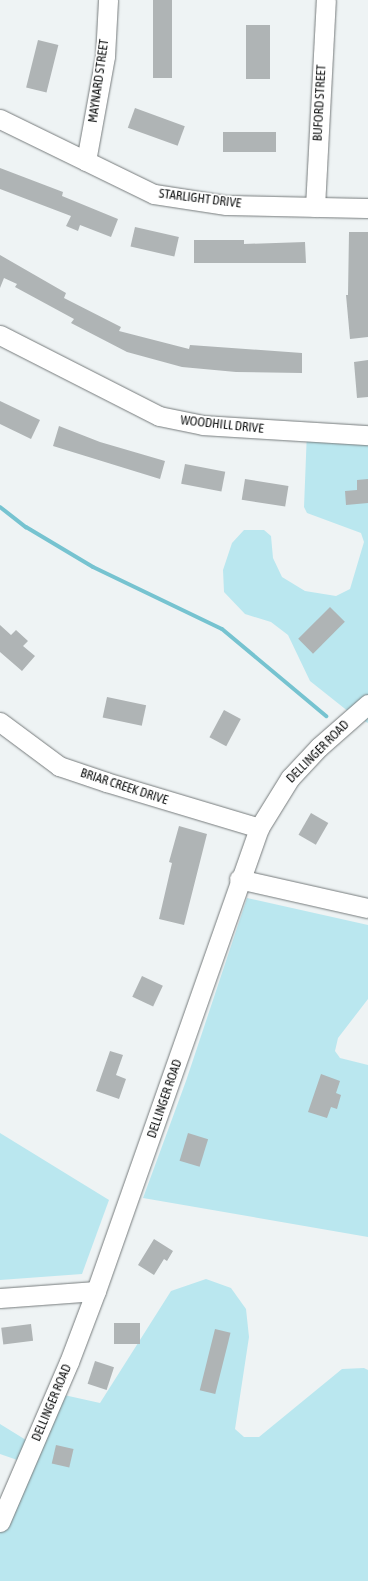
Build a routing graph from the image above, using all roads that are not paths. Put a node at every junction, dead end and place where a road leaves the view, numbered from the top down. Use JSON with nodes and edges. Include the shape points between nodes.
{"nodes":[{"id":1,"x":108,"y":0,"type":"edge"},
{"id":2,"x":326,"y":0,"type":"edge"},
{"id":3,"x":0,"y":119,"type":"edge"},
{"id":4,"x":86,"y":161,"type":"junction"},
{"id":5,"x":315,"y":207,"type":"junction"},
{"id":6,"x":368,"y":208,"type":"edge"},
{"id":7,"x":0,"y":335,"type":"edge"},
{"id":8,"x":368,"y":435,"type":"edge"},
{"id":9,"x":368,"y":704,"type":"edge"},
{"id":10,"x":0,"y":722,"type":"edge"},
{"id":11,"x":259,"y":828,"type":"junction"},
{"id":12,"x":239,"y":879,"type":"junction"},
{"id":13,"x":368,"y":908,"type":"edge"},
{"id":14,"x":96,"y":1291,"type":"junction"},
{"id":15,"x":0,"y":1298,"type":"edge"},
{"id":16,"x":0,"y":1522,"type":"edge"}],
"edges":[{"from":1,"to":4,"type":"street","name":"MAYNARD STREET","via":[[104,56]]},
{"from":2,"to":5,"type":"street","name":"BUFORD STREET"},
{"from":3,"to":4,"type":"street","name":"STARLIGHT DRIVE"},
{"from":4,"to":5,"type":"street","name":"STARLIGHT DRIVE","via":[[154,194],[226,205]]},
{"from":5,"to":6,"type":"street","name":"STARLIGHT DRIVE"},
{"from":7,"to":8,"type":"street","name":"WOODHILL DRIVE","via":[[159,416],[203,426]]},
{"from":9,"to":11,"type":"street","name":"DELLINGER ROAD","via":[[319,747],[290,778]]},
{"from":10,"to":11,"type":"street","name":"BRIAR CREEK DRIVE","via":[[59,766]]},
{"from":11,"to":12,"type":"street","name":"DELLINGER ROAD"},
{"from":12,"to":13,"type":"street"},
{"from":12,"to":14,"type":"street","name":"DELLINGER ROAD","via":[[172,1081]]},
{"from":14,"to":15,"type":"street"},
{"from":14,"to":16,"type":"street","name":"DELLINGER ROAD","via":[[69,1362]]}]}
